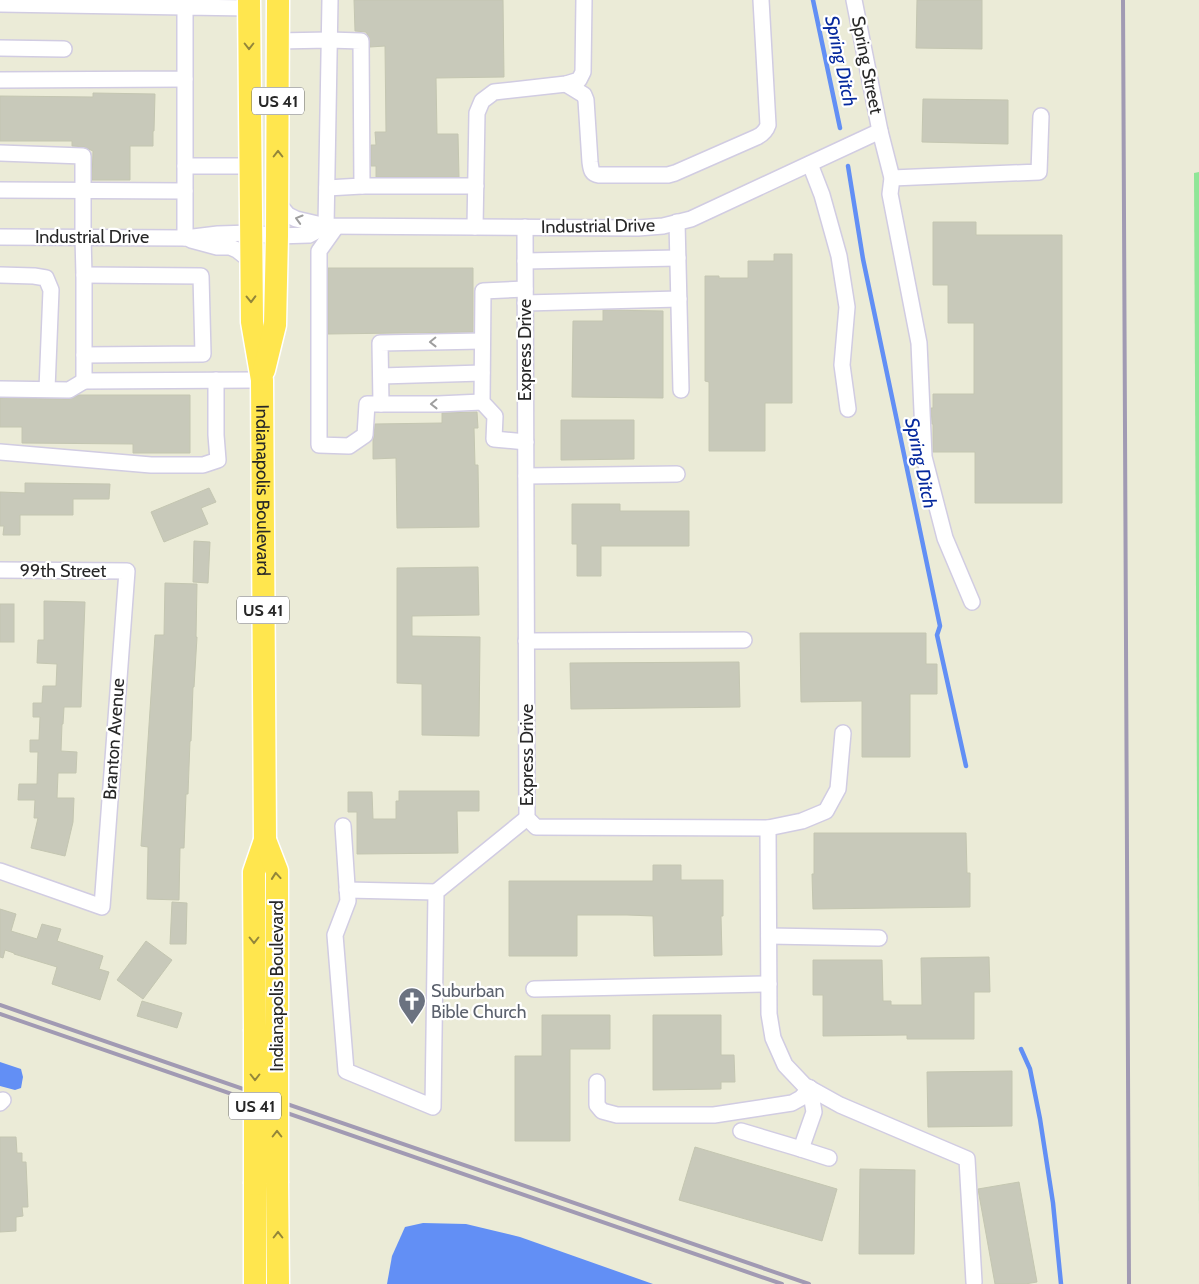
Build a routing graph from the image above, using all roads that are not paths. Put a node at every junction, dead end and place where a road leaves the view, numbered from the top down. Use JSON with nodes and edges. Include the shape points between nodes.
{"nodes":[{"id":1,"x":278,"y":0,"type":"edge"},
{"id":2,"x":330,"y":0,"type":"edge"},
{"id":3,"x":584,"y":0,"type":"edge"},
{"id":4,"x":761,"y":0,"type":"edge"},
{"id":5,"x":854,"y":0,"type":"edge"},
{"id":6,"x":115,"y":3,"type":"edge"},
{"id":7,"x":0,"y":4,"type":"edge"},
{"id":8,"x":159,"y":4,"type":"edge"},
{"id":9,"x":206,"y":4,"type":"edge"},
{"id":10,"x":249,"y":4,"type":"edge"},
{"id":11,"x":184,"y":7,"type":"junction"},
{"id":12,"x":329,"y":40,"type":"junction"},
{"id":13,"x":278,"y":41,"type":"junction"},
{"id":14,"x":0,"y":48,"type":"edge"},
{"id":15,"x":64,"y":49,"type":"dead end"},
{"id":16,"x":185,"y":79,"type":"junction"},
{"id":17,"x":0,"y":80,"type":"edge"},
{"id":18,"x":566,"y":84,"type":"junction"},
{"id":19,"x":1041,"y":116,"type":"dead end"},
{"id":20,"x":880,"y":131,"type":"junction"},
{"id":21,"x":0,"y":153,"type":"edge"},
{"id":22,"x":810,"y":164,"type":"junction"},
{"id":23,"x":185,"y":166,"type":"junction"},
{"id":24,"x":250,"y":166,"type":"junction"},
{"id":25,"x":892,"y":178,"type":"junction"},
{"id":26,"x":362,"y":186,"type":"junction"},
{"id":27,"x":476,"y":186,"type":"junction"},
{"id":28,"x":327,"y":188,"type":"junction"},
{"id":29,"x":0,"y":190,"type":"edge"},
{"id":30,"x":83,"y":190,"type":"junction"},
{"id":31,"x":185,"y":191,"type":"junction"},
{"id":32,"x":277,"y":202,"type":"junction"},
{"id":33,"x":677,"y":222,"type":"junction"},
{"id":34,"x":331,"y":226,"type":"junction"},
{"id":35,"x":475,"y":227,"type":"junction"},
{"id":36,"x":525,"y":227,"type":"junction"},
{"id":37,"x":251,"y":233,"type":"junction"},
{"id":38,"x":277,"y":236,"type":"junction"},
{"id":39,"x":0,"y":237,"type":"edge"},
{"id":40,"x":83,"y":237,"type":"junction"},
{"id":41,"x":185,"y":238,"type":"junction"},
{"id":42,"x":678,"y":258,"type":"junction"},
{"id":43,"x":251,"y":261,"type":"junction"},
{"id":44,"x":525,"y":261,"type":"junction"},
{"id":45,"x":0,"y":275,"type":"edge"},
{"id":46,"x":84,"y":275,"type":"junction"},
{"id":47,"x":525,"y":296,"type":"junction"},
{"id":48,"x":679,"y":299,"type":"junction"},
{"id":49,"x":482,"y":341,"type":"junction"},
{"id":50,"x":84,"y":354,"type":"junction"},
{"id":51,"x":482,"y":373,"type":"junction"},
{"id":52,"x":380,"y":376,"type":"junction"},
{"id":53,"x":216,"y":380,"type":"junction"},
{"id":54,"x":262,"y":380,"type":"junction"},
{"id":55,"x":84,"y":382,"type":"junction"},
{"id":56,"x":0,"y":388,"type":"edge"},
{"id":57,"x":47,"y":389,"type":"junction"},
{"id":58,"x":681,"y":390,"type":"dead end"},
{"id":59,"x":482,"y":402,"type":"junction"},
{"id":60,"x":381,"y":404,"type":"junction"},
{"id":61,"x":848,"y":409,"type":"dead end"},
{"id":62,"x":526,"y":442,"type":"junction"},
{"id":63,"x":0,"y":452,"type":"edge"},
{"id":64,"x":676,"y":474,"type":"dead end"},
{"id":65,"x":526,"y":476,"type":"junction"},
{"id":66,"x":0,"y":570,"type":"edge"},
{"id":67,"x":127,"y":571,"type":"joint"},
{"id":68,"x":972,"y":602,"type":"dead end"},
{"id":69,"x":744,"y":640,"type":"dead end"},
{"id":70,"x":526,"y":641,"type":"junction"},
{"id":71,"x":843,"y":733,"type":"dead end"},
{"id":72,"x":527,"y":818,"type":"junction"},
{"id":73,"x":343,"y":826,"type":"dead end"},
{"id":74,"x":768,"y":828,"type":"junction"},
{"id":75,"x":265,"y":840,"type":"junction"},
{"id":76,"x":0,"y":871,"type":"edge"},
{"id":77,"x":347,"y":890,"type":"junction"},
{"id":78,"x":436,"y":892,"type":"junction"},
{"id":79,"x":769,"y":936,"type":"junction"},
{"id":80,"x":879,"y":938,"type":"dead end"},
{"id":81,"x":769,"y":984,"type":"junction"},
{"id":82,"x":534,"y":989,"type":"dead end"},
{"id":83,"x":597,"y":1082,"type":"dead end"},
{"id":84,"x":810,"y":1088,"type":"junction"},
{"id":85,"x":742,"y":1131,"type":"dead end"},
{"id":86,"x":801,"y":1149,"type":"junction"},
{"id":87,"x":829,"y":1158,"type":"dead end"},
{"id":88,"x":974,"y":1282,"type":"dead end"},
{"id":89,"x":255,"y":1284,"type":"edge"},
{"id":90,"x":278,"y":1284,"type":"edge"}],
"edges":[{"from":1,"to":13,"type":"highway","name":"Indianapolis Boulevard","number":"US 41"},
{"from":2,"to":12,"type":"street"},
{"from":3,"to":18,"type":"street","via":[[583,72],[579,80]]},
{"from":4,"to":18,"type":"street","via":[[766,129],[757,137],[675,174],[595,174],[590,162],[586,100],[584,95]]},
{"from":5,"to":20,"type":"street","name":"Spring Street"},
{"from":6,"to":7,"type":"street"},
{"from":6,"to":8,"type":"street"},
{"from":8,"to":11,"type":"street"},
{"from":9,"to":10,"type":"street"},
{"from":9,"to":11,"type":"street"},
{"from":10,"to":24,"type":"highway","name":"Indianapolis Boulevard","number":"US 41","one_way":true},
{"from":11,"to":16,"type":"street"},
{"from":12,"to":13,"type":"street"},
{"from":12,"to":26,"type":"street","via":[[361,41]]},
{"from":12,"to":28,"type":"street"},
{"from":32,"to":13,"type":"highway","name":"Indianapolis Boulevard","number":"US 41","one_way":true},
{"from":14,"to":15,"type":"street"},
{"from":16,"to":17,"type":"street"},
{"from":16,"to":23,"type":"street"},
{"from":18,"to":27,"type":"street","via":[[494,92],[482,101],[477,113]]},
{"from":19,"to":25,"type":"street","via":[[1039,172]]},
{"from":20,"to":22,"type":"street","name":"Industrial Drive"},
{"from":20,"to":25,"type":"street","name":"Spring Street"},
{"from":21,"to":30,"type":"street","via":[[83,156]]},
{"from":22,"to":33,"type":"street","name":"Industrial Drive"},
{"from":22,"to":61,"type":"street","via":[[840,256],[847,307],[842,365]]},
{"from":23,"to":24,"type":"street"},
{"from":23,"to":31,"type":"street"},
{"from":24,"to":37,"type":"highway","name":"Indianapolis Boulevard","number":"US 41"},
{"from":25,"to":68,"type":"street","name":"Spring Street","via":[[890,194],[919,343],[924,457],[945,538]]},
{"from":26,"to":27,"type":"street"},
{"from":26,"to":28,"type":"street"},
{"from":27,"to":35,"type":"street"},
{"from":28,"to":34,"type":"street"},
{"from":29,"to":30,"type":"street"},
{"from":30,"to":31,"type":"street"},
{"from":30,"to":40,"type":"street"},
{"from":31,"to":41,"type":"street"},
{"from":34,"to":32,"type":"street","name":"Industrial Drive","one_way":true,"via":[[296,220]]},
{"from":32,"to":38,"type":"highway","name":"Indianapolis Boulevard","number":"US 41"},
{"from":33,"to":36,"type":"street","name":"Industrial Drive","via":[[638,228]]},
{"from":33,"to":42,"type":"street"},
{"from":34,"to":35,"type":"street","name":"Industrial Drive"},
{"from":34,"to":38,"type":"street","name":"Industrial Drive","via":[[309,235]]},
{"from":34,"to":60,"type":"street","via":[[319,251],[319,445],[349,446],[365,435],[367,404]]},
{"from":35,"to":36,"type":"street","name":"Industrial Drive"},
{"from":36,"to":44,"type":"street","name":"Express Drive"},
{"from":37,"to":38,"type":"street","name":"Industrial Drive"},
{"from":37,"to":41,"type":"street","name":"Industrial Drive"},
{"from":37,"to":43,"type":"highway","name":"Indianapolis Boulevard","number":"US 41"},
{"from":38,"to":54,"type":"highway","name":"Indianapolis Boulevard","number":"US 41","via":[[275,325]]},
{"from":39,"to":40,"type":"street","name":"Industrial Drive"},
{"from":40,"to":41,"type":"street","name":"Industrial Drive"},
{"from":40,"to":46,"type":"street"},
{"from":41,"to":43,"type":"street","name":"Industrial Drive","via":[[217,247],[230,247]]},
{"from":42,"to":44,"type":"street"},
{"from":42,"to":48,"type":"street"},
{"from":43,"to":54,"type":"highway","name":"Indianapolis Boulevard","number":"US 41","one_way":true,"via":[[252,322]]},
{"from":44,"to":47,"type":"street","name":"Express Drive"},
{"from":45,"to":57,"type":"street","via":[[46,278],[51,290]]},
{"from":46,"to":50,"type":"street"},
{"from":46,"to":50,"type":"street","via":[[201,276],[203,354]]},
{"from":47,"to":48,"type":"street"},
{"from":47,"to":49,"type":"street","via":[[483,291]]},
{"from":47,"to":62,"type":"street","name":"Express Drive"},
{"from":48,"to":58,"type":"street"},
{"from":49,"to":51,"type":"street"},
{"from":49,"to":52,"type":"street","one_way":true,"via":[[380,343]]},
{"from":50,"to":55,"type":"street"},
{"from":51,"to":52,"type":"street"},
{"from":51,"to":59,"type":"street"},
{"from":52,"to":60,"type":"street"},
{"from":53,"to":54,"type":"street"},
{"from":53,"to":55,"type":"street"},
{"from":53,"to":63,"type":"street","via":[[218,460],[204,465],[151,465]]},
{"from":54,"to":75,"type":"highway","name":"Indianapolis Boulevard","number":"US 41"},
{"from":55,"to":57,"type":"street","via":[[69,390]]},
{"from":56,"to":57,"type":"street"},
{"from":59,"to":60,"type":"street","one_way":true},
{"from":59,"to":62,"type":"street","via":[[495,416],[494,439]]},
{"from":62,"to":65,"type":"street","name":"Express Drive"},
{"from":64,"to":65,"type":"street"},
{"from":65,"to":70,"type":"street","name":"Express Drive"},
{"from":66,"to":67,"type":"street","name":"99th Street"},
{"from":67,"to":76,"type":"street","name":"Branton Avenue","via":[[102,907]]},
{"from":69,"to":70,"type":"street"},
{"from":70,"to":72,"type":"street","name":"Express Drive"},
{"from":71,"to":74,"type":"street","name":"Express Drive","via":[[838,789],[826,811],[802,821]]},
{"from":72,"to":74,"type":"street","name":"Express Drive","via":[[536,827]]},
{"from":72,"to":78,"type":"street"},
{"from":73,"to":77,"type":"street"},
{"from":74,"to":79,"type":"street"},
{"from":75,"to":89,"type":"highway","name":"Indianapolis Boulevard","number":"US 41","one_way":true,"bridge":true,"via":[[254,872]]},
{"from":90,"to":75,"type":"highway","name":"Indianapolis Boulevard","number":"US 41","one_way":true,"bridge":true,"via":[[277,871]]},
{"from":77,"to":78,"type":"street"},
{"from":77,"to":78,"type":"street","via":[[348,901],[334,935],[346,1071],[433,1107]]},
{"from":79,"to":80,"type":"street"},
{"from":79,"to":81,"type":"street"},
{"from":81,"to":82,"type":"street"},
{"from":81,"to":84,"type":"street","via":[[773,1038],[785,1065]]},
{"from":83,"to":84,"type":"street","via":[[597,1105],[602,1111],[617,1115],[714,1115],[792,1103]]},
{"from":84,"to":86,"type":"street","via":[[814,1112]]},
{"from":84,"to":88,"type":"street","via":[[840,1105],[967,1159]]},
{"from":85,"to":86,"type":"street"},
{"from":86,"to":87,"type":"street"}]}
